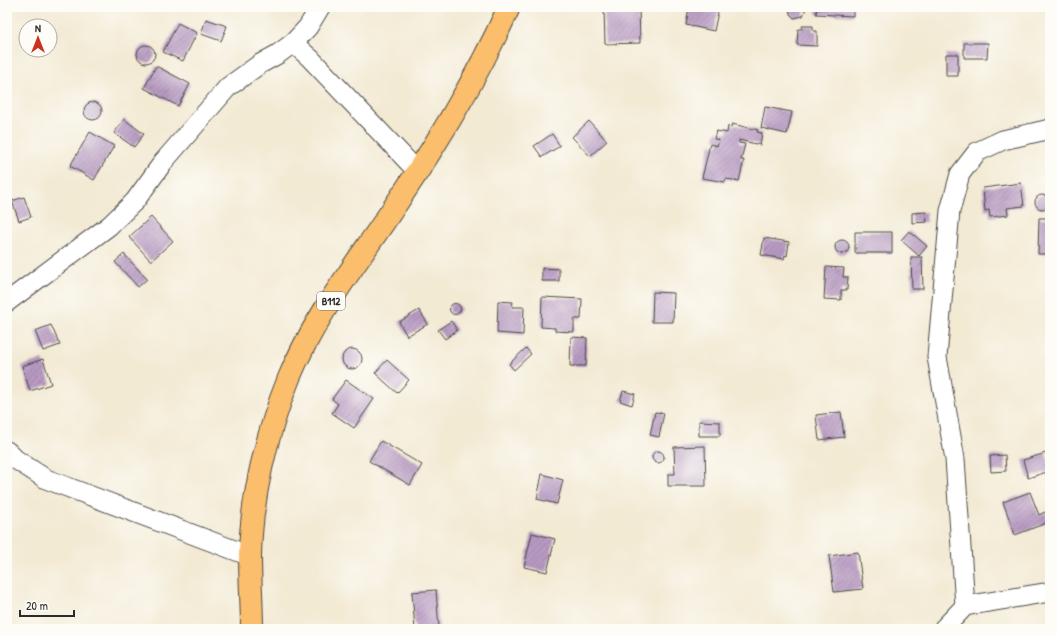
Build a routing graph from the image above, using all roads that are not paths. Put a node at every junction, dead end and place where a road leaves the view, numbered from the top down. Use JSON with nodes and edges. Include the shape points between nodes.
{"nodes":[{"id":1,"x":320,"y":7,"type":"edge"},
{"id":2,"x":509,"y":7,"type":"edge"},
{"id":3,"x":294,"y":43,"type":"junction"},
{"id":4,"x":1050,"y":129,"type":"edge"},
{"id":5,"x":418,"y":172,"type":"junction"},
{"id":6,"x":7,"y":302,"type":"edge"},
{"id":7,"x":7,"y":451,"type":"edge"},
{"id":8,"x":250,"y":556,"type":"junction"},
{"id":9,"x":1050,"y":592,"type":"edge"},
{"id":10,"x":965,"y":606,"type":"junction"},
{"id":11,"x":252,"y":629,"type":"edge"},
{"id":12,"x":943,"y":629,"type":"edge"}],
"edges":[{"from":1,"to":3,"type":"street"},
{"from":2,"to":5,"type":"main road","number":"B112","via":[[466,92]]},
{"from":3,"to":5,"type":"street"},
{"from":3,"to":6,"type":"street","via":[[228,87],[164,161],[135,201],[109,226]]},
{"from":4,"to":10,"type":"street","via":[[1003,140],[977,152],[960,174],[950,211],[937,357],[955,459]]},
{"from":5,"to":8,"type":"main road","number":"B112","via":[[310,334],[289,378],[273,424],[261,471],[253,513]]},
{"from":7,"to":8,"type":"street","via":[[46,479]]},
{"from":8,"to":11,"type":"main road","number":"B112"},
{"from":9,"to":10,"type":"street"},
{"from":10,"to":12,"type":"street"}]}
